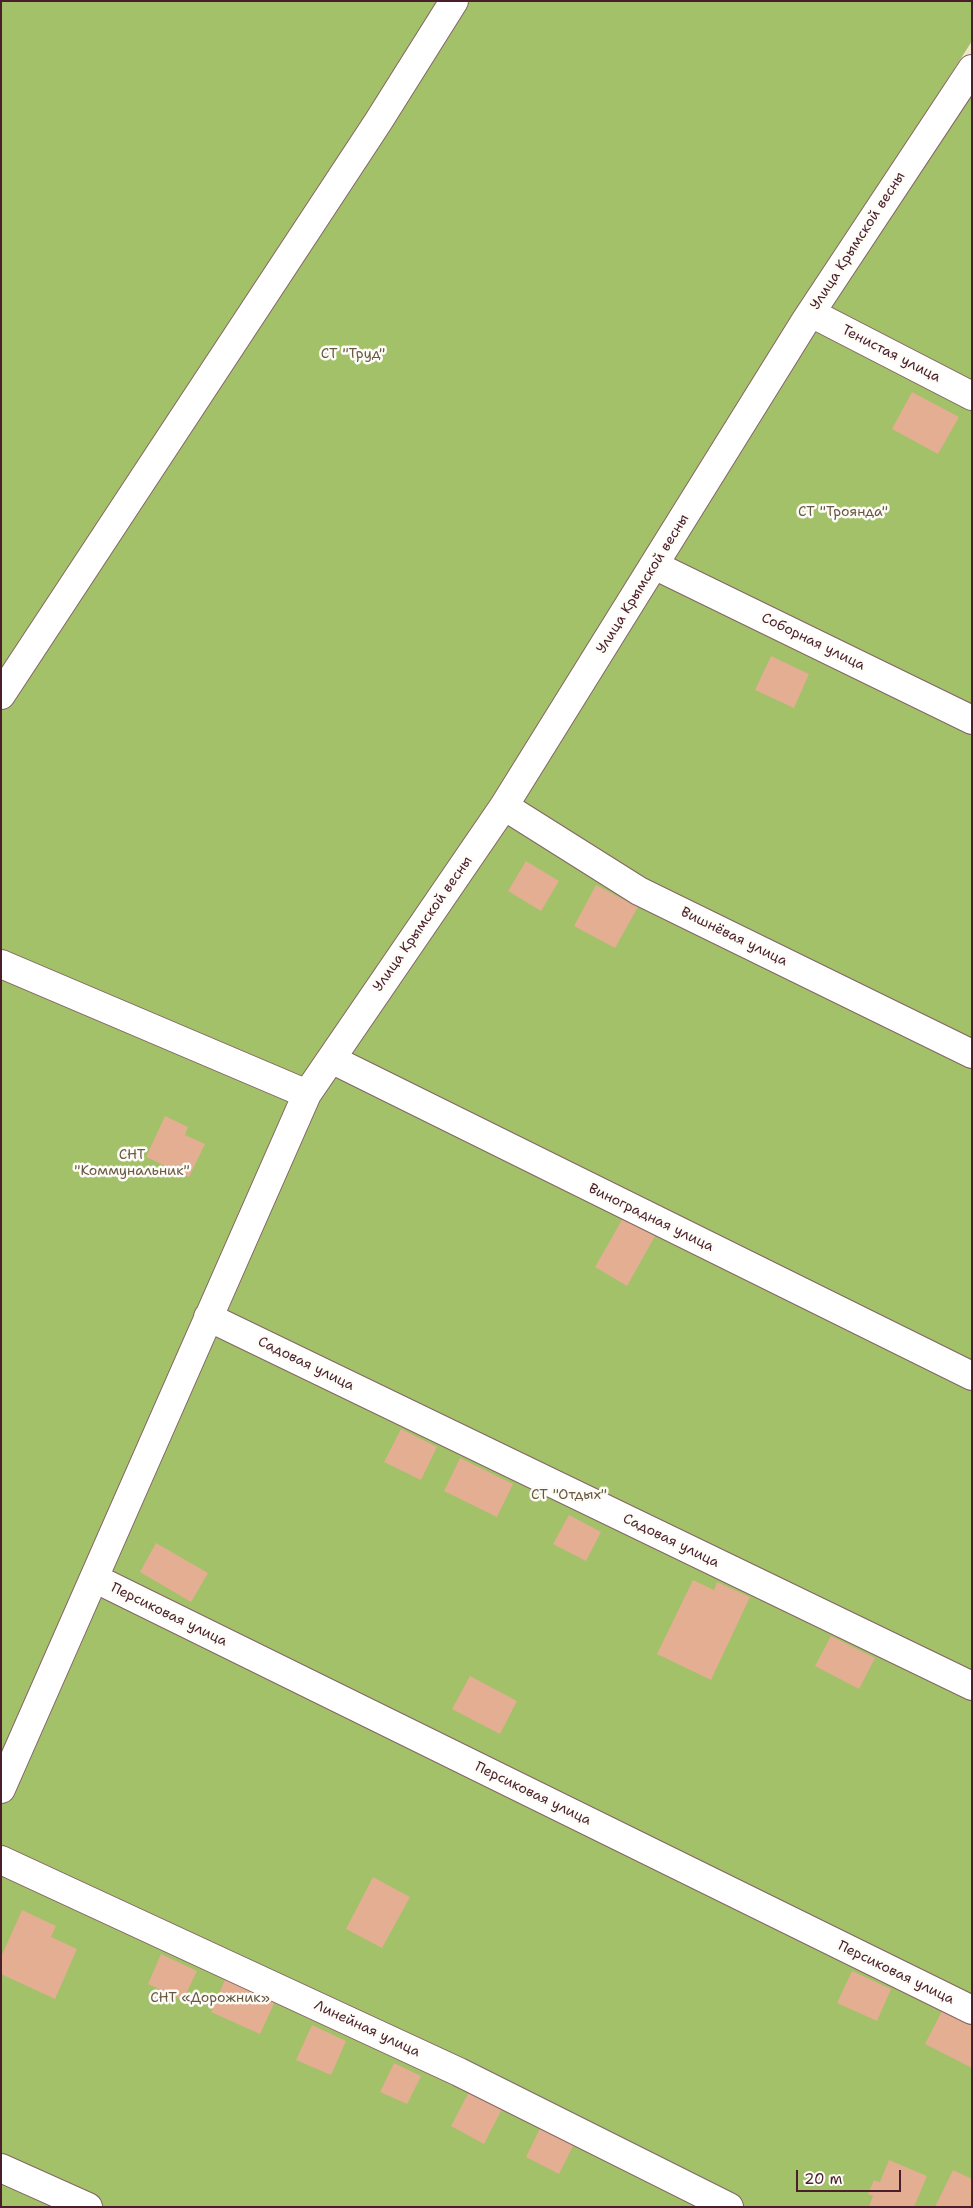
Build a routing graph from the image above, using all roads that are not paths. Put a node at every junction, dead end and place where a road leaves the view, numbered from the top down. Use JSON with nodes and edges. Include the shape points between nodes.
{"nodes":[{"id":1,"x":454,"y":1,"type":"edge"},
{"id":2,"x":968,"y":81,"type":"edge"},
{"id":3,"x":811,"y":313,"type":"junction"},
{"id":4,"x":972,"y":396,"type":"edge"},
{"id":5,"x":654,"y":565,"type":"junction"},
{"id":6,"x":1,"y":695,"type":"edge"},
{"id":7,"x":972,"y":720,"type":"edge"},
{"id":8,"x":504,"y":806,"type":"junction"},
{"id":9,"x":1,"y":964,"type":"edge"},
{"id":10,"x":972,"y":1054,"type":"edge"},
{"id":11,"x":331,"y":1059,"type":"junction"},
{"id":12,"x":307,"y":1094,"type":"junction"},
{"id":13,"x":208,"y":1317,"type":"junction"},
{"id":14,"x":972,"y":1376,"type":"edge"},
{"id":15,"x":94,"y":1578,"type":"junction"},
{"id":16,"x":972,"y":1686,"type":"edge"},
{"id":17,"x":1,"y":1788,"type":"edge"},
{"id":18,"x":1,"y":1860,"type":"edge"},
{"id":19,"x":972,"y":2010,"type":"edge"},
{"id":20,"x":1,"y":2168,"type":"edge"},
{"id":21,"x":88,"y":2207,"type":"edge"},
{"id":22,"x":729,"y":2207,"type":"edge"}],
"edges":[{"from":1,"to":6,"type":"lane"},
{"from":2,"to":3,"type":"lane","name":"Улица Крымской весны"},
{"from":3,"to":4,"type":"lane","name":"Тенистая улица"},
{"from":3,"to":5,"type":"lane","name":"Улица Крымской весны"},
{"from":5,"to":7,"type":"lane","name":"Соборная улица"},
{"from":5,"to":8,"type":"lane","name":"Улица Крымской весны"},
{"from":8,"to":10,"type":"lane","name":"Вишнёвая улица","via":[[639,891]]},
{"from":8,"to":11,"type":"lane","name":"Улица Крымской весны"},
{"from":9,"to":12,"type":"lane"},
{"from":11,"to":12,"type":"lane","name":"Улица Крымской весны"},
{"from":11,"to":14,"type":"lane","name":"Виноградная улица"},
{"from":12,"to":13,"type":"lane","name":"Улица Крымской весны"},
{"from":13,"to":15,"type":"lane","name":"Улица Крымской весны"},
{"from":13,"to":16,"type":"lane","name":"Садовая улица"},
{"from":15,"to":17,"type":"lane","name":"Улица Крымской весны"},
{"from":15,"to":19,"type":"lane","name":"Персиковая улица"},
{"from":18,"to":22,"type":"lane","name":"Линейная улица","via":[[450,2068]]},
{"from":20,"to":21,"type":"lane"}]}
